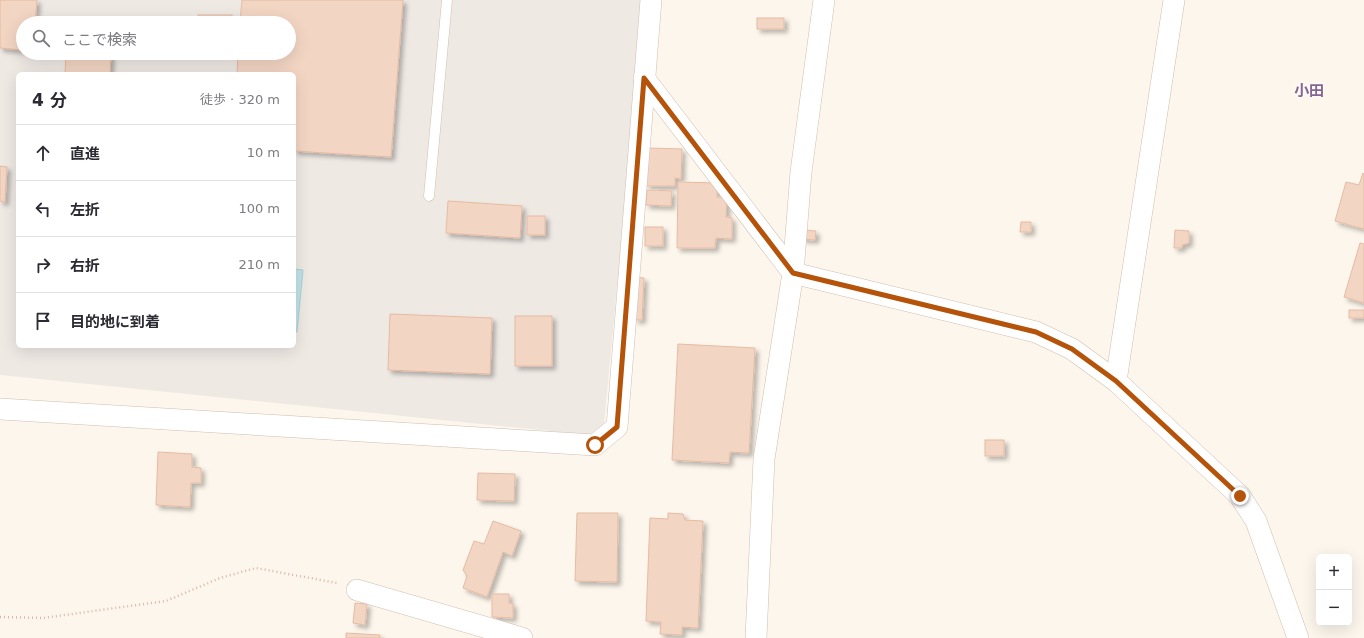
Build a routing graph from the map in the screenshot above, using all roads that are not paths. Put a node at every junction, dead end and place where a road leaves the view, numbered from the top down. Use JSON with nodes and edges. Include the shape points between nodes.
{"nodes":[{"id":1,"x":447,"y":0,"type":"edge"},
{"id":2,"x":651,"y":0,"type":"edge"},
{"id":3,"x":824,"y":0,"type":"edge"},
{"id":4,"x":1174,"y":0,"type":"edge"},
{"id":5,"x":644,"y":78,"type":"junction"},
{"id":6,"x":429,"y":196,"type":"dead end"},
{"id":7,"x":793,"y":273,"type":"junction"},
{"id":8,"x":1116,"y":381,"type":"junction"},
{"id":9,"x":0,"y":409,"type":"edge"},
{"id":10,"x":357,"y":590,"type":"road end"},
{"id":11,"x":522,"y":638,"type":"edge"},
{"id":12,"x":756,"y":638,"type":"edge"},
{"id":13,"x":1298,"y":638,"type":"edge"}],
"edges":[{"from":1,"to":6,"type":"lane"},
{"from":2,"to":5,"type":"street"},
{"from":3,"to":7,"type":"street","via":[[801,172]]},
{"from":4,"to":8,"type":"street"},
{"from":5,"to":7,"type":"street"},
{"from":5,"to":9,"type":"street","via":[[617,427],[595,445]]},
{"from":7,"to":8,"type":"street","via":[[1036,332],[1072,349]]},
{"from":7,"to":12,"type":"street","via":[[764,459]]},
{"from":8,"to":13,"type":"street","via":[[1240,496],[1256,521]]},
{"from":10,"to":11,"type":"street"}]}
